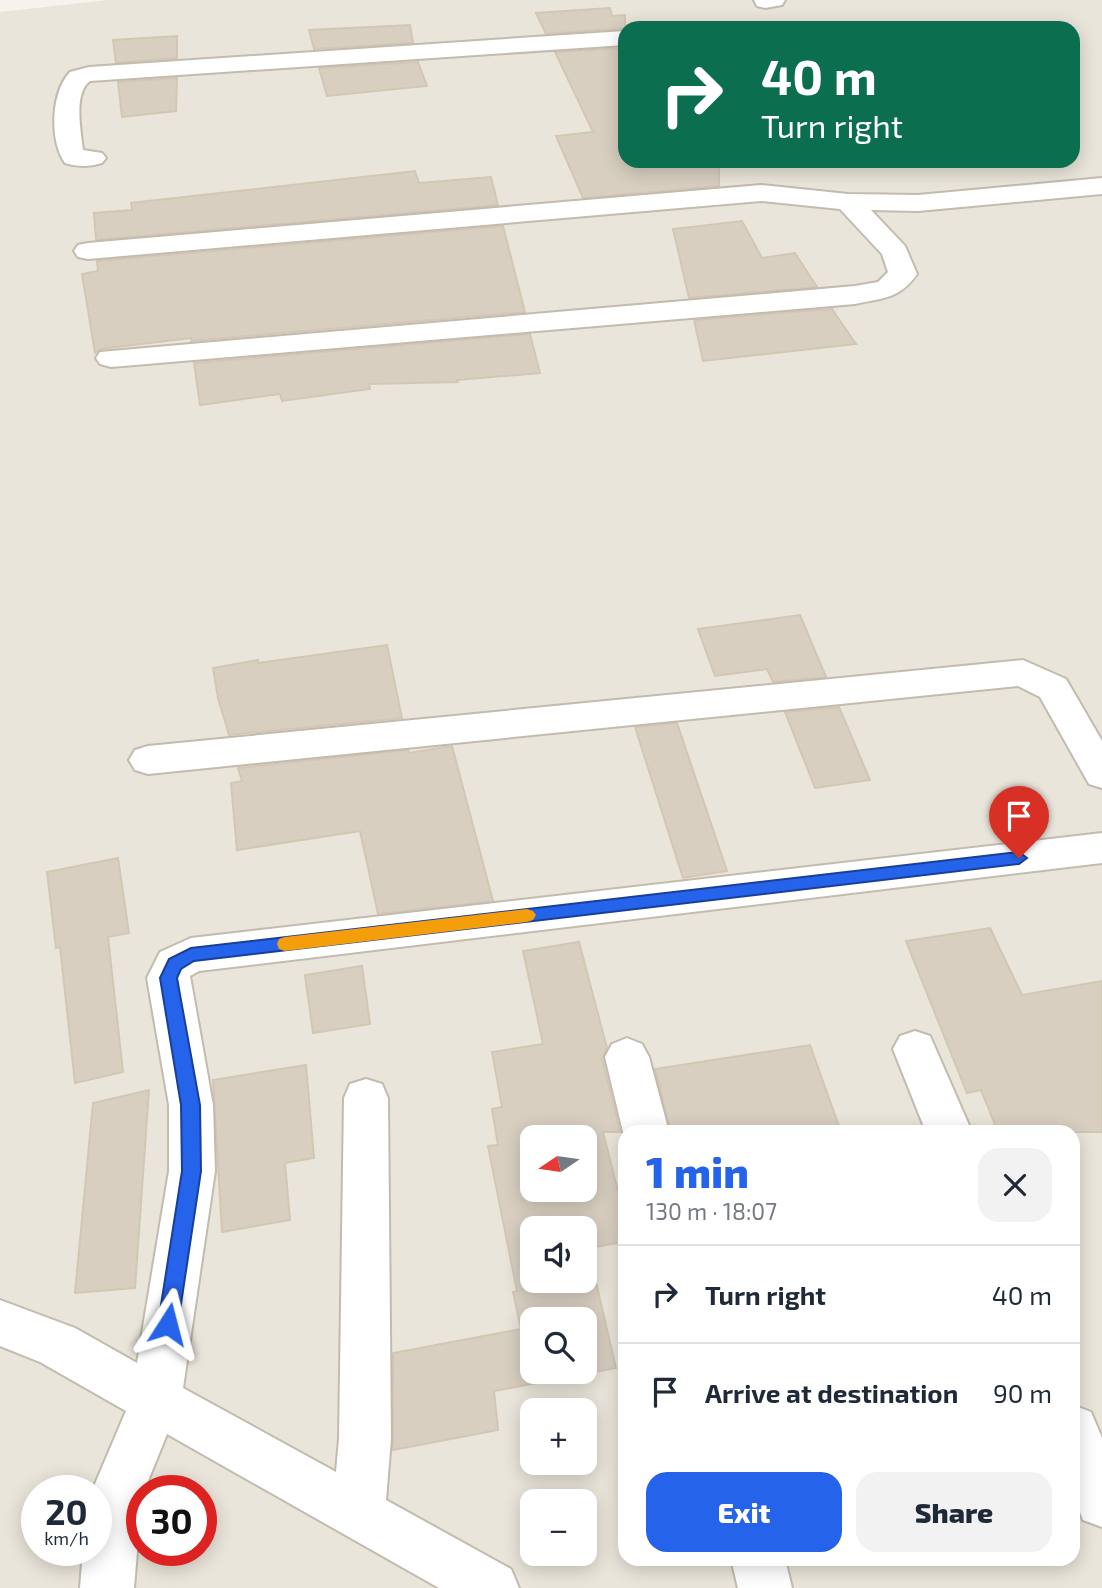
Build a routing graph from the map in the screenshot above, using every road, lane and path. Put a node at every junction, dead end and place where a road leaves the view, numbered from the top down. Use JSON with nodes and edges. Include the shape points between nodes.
{"nodes":[{"id":1,"x":774,"y":0,"type":"edge"},
{"id":2,"x":765,"y":1,"type":"edge"},
{"id":3,"x":618,"y":38,"type":"edge"},
{"id":4,"x":93,"y":158,"type":"dead end"},
{"id":5,"x":1102,"y":186,"type":"edge"},
{"id":6,"x":848,"y":202,"type":"junction"},
{"id":7,"x":88,"y":251,"type":"dead end"},
{"id":8,"x":111,"y":358,"type":"dead end"},
{"id":9,"x":1085,"y":711,"type":"edge"},
{"id":10,"x":148,"y":760,"type":"dead end"},
{"id":11,"x":1102,"y":774,"type":"edge"},
{"id":12,"x":1102,"y":848,"type":"edge"},
{"id":13,"x":915,"y":1049,"type":"dead end"},
{"id":14,"x":627,"y":1057,"type":"dead end"},
{"id":15,"x":366,"y":1098,"type":"dead end"},
{"id":16,"x":644,"y":1125,"type":"edge"},
{"id":17,"x":946,"y":1125,"type":"edge"},
{"id":18,"x":0,"y":1323,"type":"edge"},
{"id":19,"x":156,"y":1401,"type":"junction"},
{"id":20,"x":1080,"y":1447,"type":"edge"},
{"id":21,"x":1102,"y":1501,"type":"edge"},
{"id":22,"x":359,"y":1514,"type":"junction"},
{"id":23,"x":760,"y":1566,"type":"edge"},
{"id":24,"x":107,"y":1588,"type":"edge"},
{"id":25,"x":492,"y":1588,"type":"edge"},
{"id":26,"x":765,"y":1588,"type":"edge"}],
"edges":[{"from":1,"to":2,"type":"street"},
{"from":3,"to":4,"type":"street","via":[[107,71],[80,77],[72,85],[68,118],[71,153],[74,158]]},
{"from":5,"to":6,"type":"street","via":[[954,201]]},
{"from":6,"to":7,"type":"street","via":[[761,193]]},
{"from":6,"to":8,"type":"street","via":[[895,252],[904,274],[887,289]]},
{"from":9,"to":10,"type":"street","via":[[1023,673]]},
{"from":9,"to":11,"type":"street"},
{"from":12,"to":19,"type":"street","via":[[205,953],[175,964],[169,978],[191,1105],[191,1171]]},
{"from":13,"to":17,"type":"street"},
{"from":14,"to":16,"type":"street"},
{"from":15,"to":22,"type":"street","via":[[365,1439]]},
{"from":18,"to":19,"type":"street","via":[[57,1345]]},
{"from":19,"to":22,"type":"street"},
{"from":19,"to":24,"type":"street","via":[[115,1498]]},
{"from":20,"to":21,"type":"street"},
{"from":22,"to":25,"type":"street"},
{"from":23,"to":26,"type":"street"}]}
